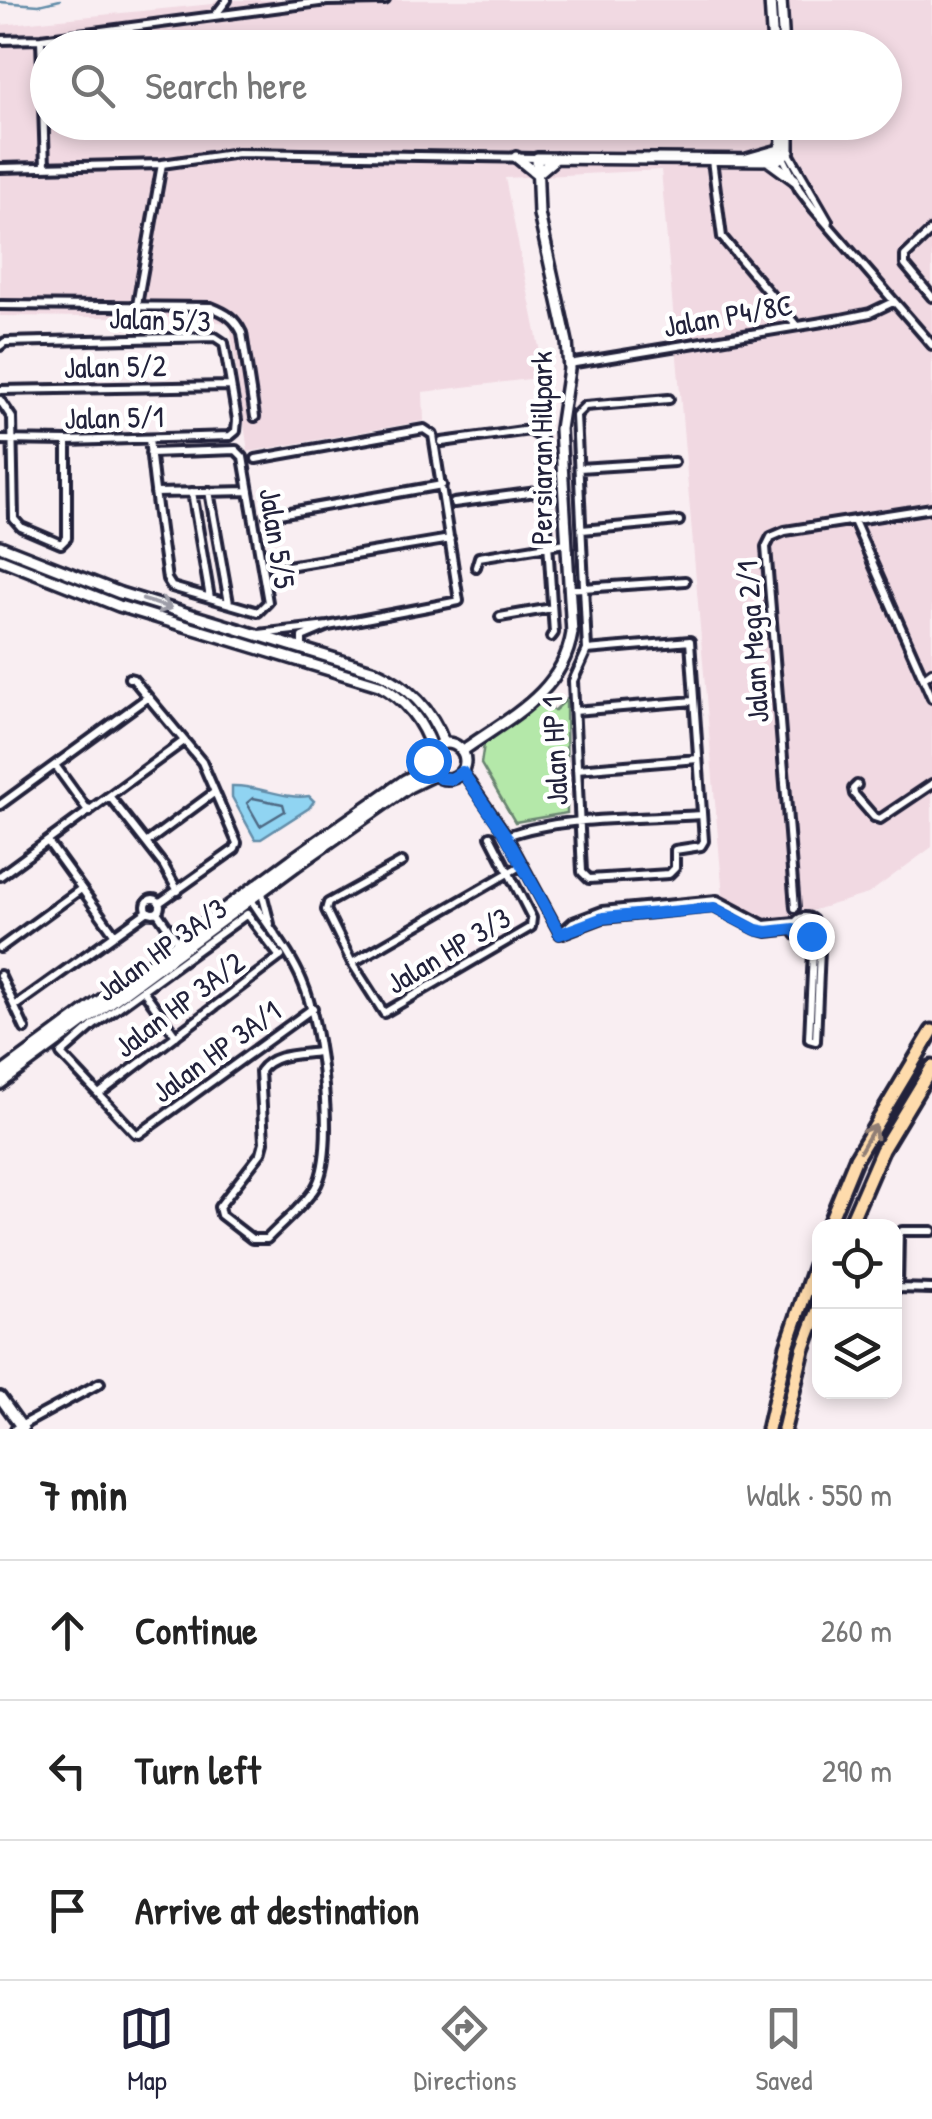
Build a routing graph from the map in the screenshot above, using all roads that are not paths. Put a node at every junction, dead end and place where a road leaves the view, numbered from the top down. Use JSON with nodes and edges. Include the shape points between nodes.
{"nodes":[{"id":1,"x":226,"y":0,"type":"edge"},
{"id":2,"x":385,"y":0,"type":"edge"},
{"id":3,"x":770,"y":0,"type":"edge"},
{"id":4,"x":781,"y":0,"type":"edge"},
{"id":5,"x":216,"y":14,"type":"junction"},
{"id":6,"x":99,"y":30,"type":"edge"},
{"id":7,"x":772,"y":30,"type":"edge"},
{"id":8,"x":783,"y":30,"type":"edge"},
{"id":9,"x":30,"y":39,"type":"edge"},
{"id":10,"x":0,"y":40,"type":"edge"},
{"id":11,"x":44,"y":140,"type":"edge"},
{"id":12,"x":782,"y":140,"type":"edge"},
{"id":13,"x":785,"y":140,"type":"edge"},
{"id":14,"x":783,"y":151,"type":"junction"},
{"id":15,"x":516,"y":157,"type":"junction"},
{"id":16,"x":536,"y":158,"type":"junction"},
{"id":17,"x":556,"y":158,"type":"junction"},
{"id":18,"x":747,"y":159,"type":"junction"},
{"id":19,"x":712,"y":160,"type":"junction"},
{"id":20,"x":768,"y":161,"type":"junction"},
{"id":21,"x":162,"y":164,"type":"junction"},
{"id":22,"x":45,"y":167,"type":"junction"},
{"id":23,"x":0,"y":168,"type":"edge"},
{"id":24,"x":536,"y":174,"type":"junction"},
{"id":25,"x":795,"y":180,"type":"junction"},
{"id":26,"x":932,"y":230,"type":"edge"},
{"id":27,"x":834,"y":231,"type":"junction"},
{"id":28,"x":932,"y":297,"type":"edge"},
{"id":29,"x":893,"y":302,"type":"junction"},
{"id":30,"x":137,"y":305,"type":"junction"},
{"id":31,"x":0,"y":306,"type":"edge"},
{"id":32,"x":796,"y":325,"type":"junction"},
{"id":33,"x":932,"y":345,"type":"edge"},
{"id":34,"x":0,"y":346,"type":"edge"},
{"id":35,"x":569,"y":364,"type":"junction"},
{"id":36,"x":231,"y":386,"type":"junction"},
{"id":37,"x":0,"y":390,"type":"edge"},
{"id":38,"x":0,"y":400,"type":"edge"},
{"id":39,"x":668,"y":400,"type":"dead end"},
{"id":40,"x":255,"y":417,"type":"dead end"},
{"id":41,"x":230,"y":436,"type":"joint"},
{"id":42,"x":148,"y":439,"type":"junction"},
{"id":43,"x":0,"y":440,"type":"edge"},
{"id":44,"x":12,"y":440,"type":"junction"},
{"id":45,"x":67,"y":441,"type":"junction"},
{"id":46,"x":442,"y":442,"type":"dead end"},
{"id":47,"x":150,"y":453,"type":"junction"},
{"id":48,"x":256,"y":459,"type":"dead end"},
{"id":49,"x":674,"y":462,"type":"dead end"},
{"id":50,"x":579,"y":468,"type":"junction"},
{"id":51,"x":442,"y":485,"type":"junction"},
{"id":52,"x":249,"y":490,"type":"junction"},
{"id":53,"x":544,"y":491,"type":"junction"},
{"id":54,"x":192,"y":492,"type":"junction"},
{"id":55,"x":209,"y":492,"type":"junction"},
{"id":56,"x":155,"y":493,"type":"junction"},
{"id":57,"x":454,"y":503,"type":"dead end"},
{"id":58,"x":932,"y":508,"type":"edge"},
{"id":59,"x":268,"y":516,"type":"dead end"},
{"id":60,"x":854,"y":520,"type":"junction"},
{"id":61,"x":680,"y":521,"type":"dead end"},
{"id":62,"x":582,"y":530,"type":"junction"},
{"id":63,"x":450,"y":539,"type":"junction"},
{"id":64,"x":566,"y":543,"type":"junction"},
{"id":65,"x":0,"y":546,"type":"edge"},
{"id":66,"x":548,"y":547,"type":"junction"},
{"id":67,"x":0,"y":559,"type":"edge"},
{"id":68,"x":476,"y":567,"type":"dead end"},
{"id":69,"x":276,"y":568,"type":"dead end"},
{"id":70,"x":685,"y":581,"type":"dead end"},
{"id":71,"x":585,"y":588,"type":"junction"},
{"id":72,"x":568,"y":589,"type":"junction"},
{"id":73,"x":120,"y":592,"type":"junction"},
{"id":74,"x":210,"y":598,"type":"junction"},
{"id":75,"x":229,"y":603,"type":"junction"},
{"id":76,"x":119,"y":606,"type":"junction"},
{"id":77,"x":552,"y":608,"type":"junction"},
{"id":78,"x":500,"y":617,"type":"dead end"},
{"id":79,"x":328,"y":626,"type":"junction"},
{"id":80,"x":551,"y":638,"type":"dead end"},
{"id":81,"x":251,"y":639,"type":"junction"},
{"id":82,"x":302,"y":649,"type":"junction"},
{"id":83,"x":587,"y":650,"type":"junction"},
{"id":84,"x":932,"y":672,"type":"edge"},
{"id":85,"x":129,"y":678,"type":"dead end"},
{"id":86,"x":924,"y":678,"type":"junction"},
{"id":87,"x":148,"y":697,"type":"junction"},
{"id":88,"x":932,"y":698,"type":"edge"},
{"id":89,"x":694,"y":701,"type":"junction"},
{"id":90,"x":574,"y":711,"type":"junction"},
{"id":91,"x":184,"y":741,"type":"junction"},
{"id":92,"x":444,"y":743,"type":"junction"},
{"id":93,"x":460,"y":749,"type":"junction"},
{"id":94,"x":432,"y":750,"type":"junction"},
{"id":95,"x":698,"y":758,"type":"junction"},
{"id":96,"x":55,"y":765,"type":"junction"},
{"id":97,"x":577,"y":769,"type":"junction"},
{"id":98,"x":432,"y":771,"type":"junction"},
{"id":99,"x":462,"y":772,"type":"junction"},
{"id":100,"x":932,"y":784,"type":"edge"},
{"id":101,"x":857,"y":785,"type":"dead end"},
{"id":102,"x":215,"y":792,"type":"junction"},
{"id":103,"x":110,"y":797,"type":"junction"},
{"id":104,"x":0,"y":805,"type":"edge"},
{"id":105,"x":90,"y":812,"type":"junction"},
{"id":106,"x":702,"y":815,"type":"junction"},
{"id":107,"x":580,"y":823,"type":"junction"},
{"id":108,"x":490,"y":836,"type":"dead end"},
{"id":109,"x":506,"y":836,"type":"junction"},
{"id":110,"x":48,"y":842,"type":"junction"},
{"id":111,"x":146,"y":843,"type":"junction"},
{"id":112,"x":402,"y":862,"type":"dead end"},
{"id":113,"x":522,"y":865,"type":"junction"},
{"id":114,"x":510,"y":872,"type":"junction"},
{"id":115,"x":0,"y":876,"type":"edge"},
{"id":116,"x":260,"y":888,"type":"junction"},
{"id":117,"x":81,"y":889,"type":"junction"},
{"id":118,"x":178,"y":891,"type":"junction"},
{"id":119,"x":248,"y":896,"type":"junction"},
{"id":120,"x":159,"y":903,"type":"junction"},
{"id":121,"x":657,"y":905,"type":"junction"},
{"id":122,"x":795,"y":908,"type":"dead end"},
{"id":123,"x":152,"y":912,"type":"junction"},
{"id":124,"x":664,"y":912,"type":"junction"},
{"id":125,"x":270,"y":926,"type":"junction"},
{"id":126,"x":794,"y":926,"type":"junction"},
{"id":127,"x":560,"y":934,"type":"junction"},
{"id":128,"x":115,"y":935,"type":"junction"},
{"id":129,"x":811,"y":936,"type":"junction"},
{"id":130,"x":180,"y":945,"type":"junction"},
{"id":131,"x":0,"y":948,"type":"edge"},
{"id":132,"x":284,"y":954,"type":"junction"},
{"id":133,"x":352,"y":964,"type":"junction"},
{"id":134,"x":0,"y":976,"type":"edge"},
{"id":135,"x":142,"y":990,"type":"junction"},
{"id":136,"x":14,"y":1006,"type":"junction"},
{"id":137,"x":313,"y":1008,"type":"junction"},
{"id":138,"x":25,"y":1029,"type":"dead end"},
{"id":139,"x":932,"y":1031,"type":"edge"},
{"id":140,"x":176,"y":1036,"type":"junction"},
{"id":141,"x":319,"y":1052,"type":"junction"},
{"id":142,"x":60,"y":1054,"type":"joint"},
{"id":143,"x":932,"y":1066,"type":"edge"},
{"id":144,"x":0,"y":1074,"type":"edge"},
{"id":145,"x":0,"y":1084,"type":"edge"},
{"id":146,"x":99,"y":1094,"type":"junction"},
{"id":147,"x":831,"y":1219,"type":"edge"},
{"id":148,"x":851,"y":1219,"type":"edge"},
{"id":149,"x":932,"y":1231,"type":"edge"},
{"id":150,"x":812,"y":1273,"type":"edge"},
{"id":151,"x":932,"y":1289,"type":"edge"},
{"id":152,"x":818,"y":1309,"type":"edge"},
{"id":153,"x":100,"y":1384,"type":"dead end"},
{"id":154,"x":0,"y":1397,"type":"edge"},
{"id":155,"x":20,"y":1428,"type":"edge"},
{"id":156,"x":768,"y":1429,"type":"edge"},
{"id":157,"x":784,"y":1429,"type":"edge"}],
"edges":[{"from":1,"to":5,"type":"street"},
{"from":2,"to":5,"type":"street"},
{"from":3,"to":7,"type":"street"},
{"from":4,"to":8,"type":"street"},
{"from":5,"to":6,"type":"street"},
{"from":9,"to":10,"type":"street"},
{"from":11,"to":22,"type":"street"},
{"from":12,"to":14,"type":"street"},
{"from":13,"to":14,"type":"street"},
{"from":14,"to":18,"type":"street"},
{"from":14,"to":20,"type":"street"},
{"from":14,"to":25,"type":"street"},
{"from":14,"to":27,"type":"street"},
{"from":15,"to":16,"type":"street"},
{"from":15,"to":21,"type":"street","via":[[238,153]]},
{"from":15,"to":24,"type":"street"},
{"from":16,"to":17,"type":"street"},
{"from":16,"to":24,"type":"street","name":"Persiaran Hillpark"},
{"from":17,"to":19,"type":"street"},
{"from":17,"to":24,"type":"street"},
{"from":18,"to":19,"type":"street"},
{"from":18,"to":20,"type":"street"},
{"from":19,"to":32,"type":"street","via":[[722,237]]},
{"from":20,"to":25,"type":"street"},
{"from":21,"to":22,"type":"street"},
{"from":21,"to":30,"type":"street"},
{"from":22,"to":23,"type":"street"},
{"from":24,"to":35,"type":"street","name":"Persiaran Hillpark"},
{"from":25,"to":27,"type":"street"},
{"from":26,"to":28,"type":"street","via":[[904,256]]},
{"from":27,"to":29,"type":"street"},
{"from":29,"to":32,"type":"street","name":"Jalan P4/8C","via":[[870,313]]},
{"from":29,"to":33,"type":"street"},
{"from":30,"to":31,"type":"street"},
{"from":30,"to":40,"type":"street","via":[[210,307],[236,321]]},
{"from":32,"to":35,"type":"street","name":"Jalan P4/8C"},
{"from":34,"to":36,"type":"street","name":"Jalan 5/3","via":[[215,337],[224,343]]},
{"from":35,"to":64,"type":"street","name":"Persiaran Hillpark","via":[[560,429]]},
{"from":36,"to":37,"type":"street","name":"Jalan 5/2"},
{"from":36,"to":41,"type":"street","name":"Jalan 5/3","via":[[237,420]]},
{"from":38,"to":44,"type":"street","via":[[12,418]]},
{"from":39,"to":50,"type":"street","name":"Jalan HP 1","via":[[585,406],[576,415]]},
{"from":41,"to":42,"type":"street","name":"Jalan 5/1"},
{"from":42,"to":45,"type":"street","name":"Jalan 5/1"},
{"from":42,"to":47,"type":"street","name":"Jalan 5/5"},
{"from":43,"to":44,"type":"street","name":"Jalan 5/1"},
{"from":44,"to":45,"type":"street","name":"Jalan 5/1"},
{"from":44,"to":45,"type":"street","via":[[14,518],[60,544],[67,538]]},
{"from":46,"to":53,"type":"street","via":[[530,430],[541,437]]},
{"from":47,"to":52,"type":"street","name":"Jalan 5/5","via":[[236,450]]},
{"from":47,"to":56,"type":"street","name":"Jalan 5/5"},
{"from":48,"to":51,"type":"street","via":[[424,428],[433,435]]},
{"from":49,"to":50,"type":"street"},
{"from":50,"to":62,"type":"street","name":"Jalan HP 1"},
{"from":51,"to":59,"type":"street"},
{"from":51,"to":63,"type":"street"},
{"from":52,"to":55,"type":"street"},
{"from":52,"to":75,"type":"street","name":"Jalan 5/5","via":[[268,602],[258,612]]},
{"from":53,"to":57,"type":"street"},
{"from":53,"to":66,"type":"street"},
{"from":54,"to":55,"type":"street"},
{"from":54,"to":56,"type":"street"},
{"from":54,"to":74,"type":"street"},
{"from":55,"to":75,"type":"street"},
{"from":56,"to":74,"type":"street","name":"Jalan 5/5","via":[[167,579]]},
{"from":58,"to":60,"type":"street","name":"Jalan Mega 2/1"},
{"from":60,"to":86,"type":"street"},
{"from":60,"to":122,"type":"street","name":"Jalan Mega 2/1","via":[[776,533],[766,547]]},
{"from":61,"to":62,"type":"street"},
{"from":62,"to":71,"type":"street","name":"Jalan HP 1"},
{"from":63,"to":69,"type":"street"},
{"from":63,"to":79,"type":"street","via":[[459,601]]},
{"from":64,"to":66,"type":"street"},
{"from":64,"to":72,"type":"street","name":"Persiaran Hillpark"},
{"from":65,"to":73,"type":"street"},
{"from":66,"to":68,"type":"street","via":[[479,557]]},
{"from":66,"to":77,"type":"street"},
{"from":67,"to":76,"type":"street"},
{"from":70,"to":71,"type":"street"},
{"from":71,"to":72,"type":"street"},
{"from":71,"to":83,"type":"street","name":"Jalan HP 1"},
{"from":72,"to":93,"type":"street","name":"Persiaran Hillpark","via":[[570,648],[555,677]]},
{"from":73,"to":76,"type":"street"},
{"from":73,"to":81,"type":"street","one_way":true},
{"from":74,"to":75,"type":"street","name":"Jalan 5/5"},
{"from":76,"to":81,"type":"street"},
{"from":77,"to":78,"type":"street"},
{"from":77,"to":80,"type":"street"},
{"from":79,"to":81,"type":"street"},
{"from":79,"to":82,"type":"street","via":[[302,637]]},
{"from":81,"to":82,"type":"street"},
{"from":81,"to":94,"type":"street","via":[[379,684],[426,729]]},
{"from":82,"to":92,"type":"street","via":[[375,670],[408,688]]},
{"from":83,"to":89,"type":"street","via":[[690,641]]},
{"from":83,"to":90,"type":"street","name":"Jalan HP 1","via":[[573,681]]},
{"from":84,"to":86,"type":"street"},
{"from":85,"to":87,"type":"street"},
{"from":86,"to":88,"type":"street"},
{"from":87,"to":91,"type":"street"},
{"from":87,"to":96,"type":"street"},
{"from":89,"to":90,"type":"street"},
{"from":89,"to":95,"type":"street"},
{"from":90,"to":97,"type":"street","name":"Jalan HP 1"},
{"from":91,"to":102,"type":"street"},
{"from":91,"to":103,"type":"street"},
{"from":92,"to":93,"type":"street"},
{"from":92,"to":94,"type":"street"},
{"from":93,"to":99,"type":"street"},
{"from":94,"to":98,"type":"street"},
{"from":95,"to":97,"type":"street"},
{"from":95,"to":106,"type":"street"},
{"from":96,"to":104,"type":"street"},
{"from":96,"to":105,"type":"street"},
{"from":97,"to":107,"type":"street","name":"Jalan HP 1"},
{"from":98,"to":99,"type":"street","via":[[452,779]]},
{"from":98,"to":116,"type":"street"},
{"from":99,"to":109,"type":"street"},
{"from":100,"to":101,"type":"street","via":[[874,817],[854,794]]},
{"from":102,"to":111,"type":"street"},
{"from":102,"to":118,"type":"street","via":[[235,849]]},
{"from":103,"to":105,"type":"street"},
{"from":103,"to":111,"type":"street"},
{"from":105,"to":110,"type":"street"},
{"from":106,"to":107,"type":"street"},
{"from":106,"to":107,"type":"street","name":"Jalan HP 1","via":[[704,841],[675,850],[676,868],[669,874],[589,879],[582,872]]},
{"from":107,"to":109,"type":"street"},
{"from":108,"to":114,"type":"street"},
{"from":109,"to":113,"type":"street"},
{"from":110,"to":115,"type":"street"},
{"from":110,"to":117,"type":"street"},
{"from":111,"to":118,"type":"street"},
{"from":112,"to":133,"type":"street","via":[[328,904]]},
{"from":113,"to":114,"type":"street"},
{"from":113,"to":127,"type":"street"},
{"from":114,"to":133,"type":"street"},
{"from":114,"to":133,"type":"street","name":"Jalan HP 3/3","via":[[531,928],[388,1012]]},
{"from":116,"to":119,"type":"street"},
{"from":116,"to":125,"type":"street"},
{"from":117,"to":128,"type":"street"},
{"from":117,"to":131,"type":"street"},
{"from":118,"to":120,"type":"street"},
{"from":119,"to":125,"type":"street"},
{"from":119,"to":130,"type":"street"},
{"from":120,"to":123,"type":"street"},
{"from":120,"to":123,"type":"street","via":[[148,901]]},
{"from":121,"to":124,"type":"street"},
{"from":121,"to":126,"type":"street","via":[[717,900],[764,926]]},
{"from":121,"to":127,"type":"street","via":[[602,911]]},
{"from":123,"to":128,"type":"street"},
{"from":123,"to":130,"type":"street"},
{"from":124,"to":126,"type":"street","via":[[714,908],[756,930]]},
{"from":124,"to":127,"type":"street","via":[[603,918]]},
{"from":125,"to":132,"type":"street"},
{"from":126,"to":129,"type":"street","via":[[797,936]]},
{"from":126,"to":129,"type":"street","via":[[811,918]]},
{"from":128,"to":136,"type":"street"},
{"from":129,"to":129,"type":"street","via":[[820,948],[816,1040],[809,1039]]},
{"from":130,"to":144,"type":"street"},
{"from":130,"to":145,"type":"street"},
{"from":132,"to":135,"type":"street","name":"Jalan HP 3A/3","via":[[247,914]]},
{"from":132,"to":137,"type":"street"},
{"from":132,"to":140,"type":"street","name":"Jalan HP 3A/2"},
{"from":134,"to":136,"type":"street"},
{"from":135,"to":140,"type":"street"},
{"from":135,"to":142,"type":"street","name":"Jalan HP 3A/3"},
{"from":136,"to":138,"type":"street"},
{"from":137,"to":141,"type":"street"},
{"from":137,"to":146,"type":"street","name":"Jalan HP 3A/1","via":[[139,1134]]},
{"from":147,"to":139,"type":"highway","one_way":true,"via":[[856,1158]]},
{"from":140,"to":146,"type":"street","name":"Jalan HP 3A/2"},
{"from":141,"to":141,"type":"street","via":[[323,1168],[315,1189],[267,1238],[252,1240],[219,1207],[261,1153],[260,1071],[282,1056]]},
{"from":142,"to":146,"type":"street","name":"Jalan HP 3A/1"},
{"from":143,"to":148,"type":"highway"},
{"from":149,"to":151,"type":"street","via":[[898,1234],[898,1288]]},
{"from":150,"to":156,"type":"highway"},
{"from":152,"to":157,"type":"highway"},
{"from":153,"to":155,"type":"street"},
{"from":154,"to":155,"type":"street"}]}
